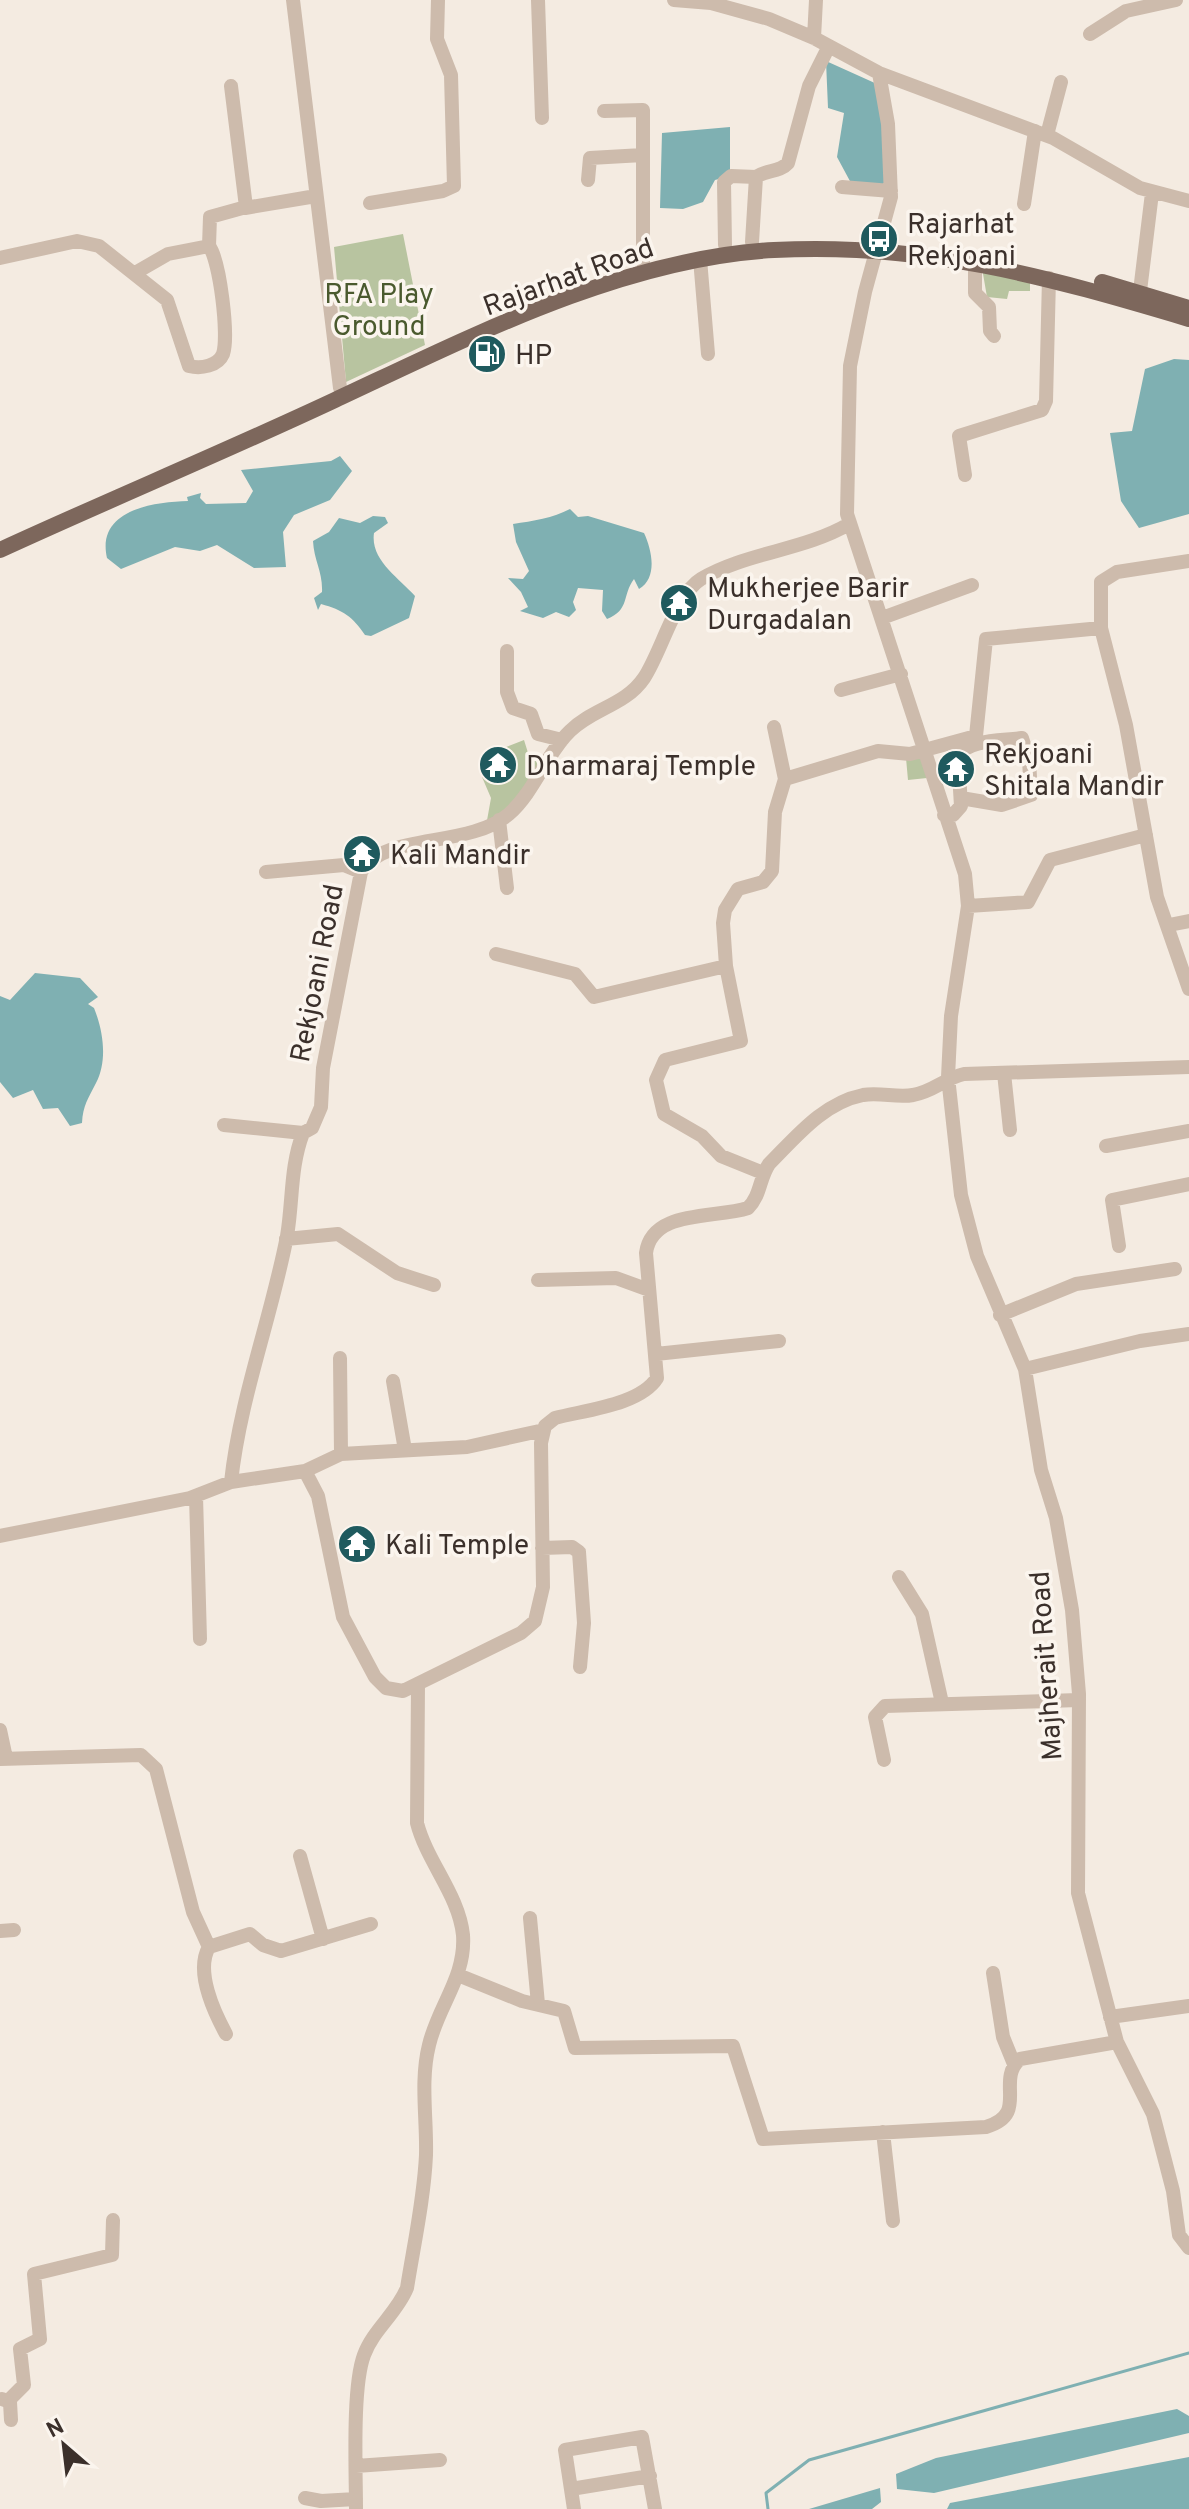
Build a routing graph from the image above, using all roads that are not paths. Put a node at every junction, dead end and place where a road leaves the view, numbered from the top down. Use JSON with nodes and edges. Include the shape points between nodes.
{"nodes":[{"id":1,"x":293,"y":0,"type":"edge"},
{"id":2,"x":438,"y":0,"type":"edge"},
{"id":3,"x":538,"y":0,"type":"edge"},
{"id":4,"x":674,"y":0,"type":"edge"},
{"id":5,"x":816,"y":0,"type":"edge"},
{"id":6,"x":1176,"y":0,"type":"edge"},
{"id":7,"x":1149,"y":2,"type":"edge"},
{"id":8,"x":1090,"y":34,"type":"dead end"},
{"id":9,"x":814,"y":38,"type":"junction"},
{"id":10,"x":829,"y":46,"type":"junction"},
{"id":11,"x":879,"y":73,"type":"junction"},
{"id":12,"x":1061,"y":82,"type":"dead end"},
{"id":13,"x":231,"y":86,"type":"dead end"},
{"id":14,"x":604,"y":111,"type":"dead end"},
{"id":15,"x":542,"y":118,"type":"dead end"},
{"id":16,"x":1041,"y":133,"type":"junction"},
{"id":17,"x":643,"y":155,"type":"junction"},
{"id":18,"x":756,"y":177,"type":"junction"},
{"id":19,"x":588,"y":180,"type":"dead end"},
{"id":20,"x":842,"y":187,"type":"dead end"},
{"id":21,"x":891,"y":191,"type":"junction"},
{"id":22,"x":1152,"y":193,"type":"junction"},
{"id":23,"x":316,"y":196,"type":"junction"},
{"id":24,"x":1189,"y":201,"type":"edge"},
{"id":25,"x":370,"y":203,"type":"dead end"},
{"id":26,"x":1024,"y":204,"type":"dead end"},
{"id":27,"x":245,"y":208,"type":"junction"},
{"id":28,"x":752,"y":242,"type":"junction"},
{"id":29,"x":725,"y":245,"type":"junction"},
{"id":30,"x":878,"y":245,"type":"junction"},
{"id":31,"x":209,"y":246,"type":"junction"},
{"id":32,"x":0,"y":258,"type":"edge"},
{"id":33,"x":700,"y":259,"type":"junction"},
{"id":34,"x":643,"y":262,"type":"junction"},
{"id":35,"x":975,"y":262,"type":"junction"},
{"id":36,"x":135,"y":273,"type":"junction"},
{"id":37,"x":1049,"y":278,"type":"junction"},
{"id":38,"x":1140,"y":291,"type":"junction"},
{"id":39,"x":1189,"y":308,"type":"edge"},
{"id":40,"x":1189,"y":319,"type":"edge"},
{"id":41,"x":994,"y":336,"type":"dead end"},
{"id":42,"x":708,"y":354,"type":"dead end"},
{"id":43,"x":340,"y":388,"type":"junction"},
{"id":44,"x":965,"y":475,"type":"dead end"},
{"id":45,"x":849,"y":524,"type":"junction"},
{"id":46,"x":0,"y":537,"type":"edge"},
{"id":47,"x":0,"y":550,"type":"edge"},
{"id":48,"x":1189,"y":561,"type":"edge"},
{"id":49,"x":972,"y":585,"type":"dead end"},
{"id":50,"x":882,"y":618,"type":"junction"},
{"id":51,"x":1101,"y":628,"type":"junction"},
{"id":52,"x":507,"y":651,"type":"dead end"},
{"id":53,"x":901,"y":674,"type":"junction"},
{"id":54,"x":841,"y":690,"type":"dead end"},
{"id":55,"x":774,"y":727,"type":"dead end"},
{"id":56,"x":562,"y":740,"type":"junction"},
{"id":57,"x":925,"y":750,"type":"junction"},
{"id":58,"x":785,"y":779,"type":"junction"},
{"id":59,"x":961,"y":798,"type":"junction"},
{"id":60,"x":944,"y":815,"type":"junction"},
{"id":61,"x":499,"y":820,"type":"junction"},
{"id":62,"x":1146,"y":835,"type":"junction"},
{"id":63,"x":266,"y":872,"type":"dead end"},
{"id":64,"x":361,"y":872,"type":"junction"},
{"id":65,"x":507,"y":888,"type":"dead end"},
{"id":66,"x":968,"y":906,"type":"junction"},
{"id":67,"x":1189,"y":921,"type":"edge"},
{"id":68,"x":1169,"y":925,"type":"junction"},
{"id":69,"x":496,"y":954,"type":"dead end"},
{"id":70,"x":726,"y":966,"type":"junction"},
{"id":71,"x":1189,"y":989,"type":"edge"},
{"id":72,"x":1189,"y":1067,"type":"edge"},
{"id":73,"x":1004,"y":1073,"type":"junction"},
{"id":74,"x":948,"y":1077,"type":"junction"},
{"id":75,"x":224,"y":1125,"type":"dead end"},
{"id":76,"x":1010,"y":1130,"type":"dead end"},
{"id":77,"x":1189,"y":1131,"type":"edge"},
{"id":78,"x":303,"y":1133,"type":"junction"},
{"id":79,"x":1106,"y":1146,"type":"dead end"},
{"id":80,"x":763,"y":1173,"type":"junction"},
{"id":81,"x":1189,"y":1184,"type":"edge"},
{"id":82,"x":286,"y":1239,"type":"junction"},
{"id":83,"x":1119,"y":1246,"type":"dead end"},
{"id":84,"x":1175,"y":1269,"type":"dead end"},
{"id":85,"x":538,"y":1280,"type":"dead end"},
{"id":86,"x":434,"y":1285,"type":"dead end"},
{"id":87,"x":649,"y":1290,"type":"junction"},
{"id":88,"x":1000,"y":1315,"type":"junction"},
{"id":89,"x":1189,"y":1334,"type":"edge"},
{"id":90,"x":779,"y":1341,"type":"dead end"},
{"id":91,"x":656,"y":1354,"type":"junction"},
{"id":92,"x":340,"y":1358,"type":"dead end"},
{"id":93,"x":1025,"y":1369,"type":"junction"},
{"id":94,"x":393,"y":1381,"type":"dead end"},
{"id":95,"x":544,"y":1430,"type":"junction"},
{"id":96,"x":405,"y":1450,"type":"junction"},
{"id":97,"x":341,"y":1454,"type":"junction"},
{"id":98,"x":305,"y":1471,"type":"junction"},
{"id":99,"x":231,"y":1482,"type":"junction"},
{"id":100,"x":196,"y":1496,"type":"junction"},
{"id":101,"x":0,"y":1536,"type":"edge"},
{"id":102,"x":542,"y":1548,"type":"junction"},
{"id":103,"x":899,"y":1577,"type":"dead end"},
{"id":104,"x":200,"y":1639,"type":"dead end"},
{"id":105,"x":580,"y":1667,"type":"dead end"},
{"id":106,"x":418,"y":1684,"type":"junction"},
{"id":107,"x":1079,"y":1700,"type":"junction"},
{"id":108,"x":942,"y":1703,"type":"junction"},
{"id":109,"x":0,"y":1730,"type":"edge"},
{"id":110,"x":3,"y":1758,"type":"edge"},
{"id":111,"x":884,"y":1760,"type":"dead end"},
{"id":112,"x":300,"y":1856,"type":"dead end"},
{"id":113,"x":530,"y":1918,"type":"dead end"},
{"id":114,"x":371,"y":1924,"type":"dead end"},
{"id":115,"x":323,"y":1939,"type":"junction"},
{"id":116,"x":209,"y":1947,"type":"junction"},
{"id":117,"x":993,"y":1973,"type":"dead end"},
{"id":118,"x":458,"y":1975,"type":"junction"},
{"id":119,"x":538,"y":2004,"type":"junction"},
{"id":120,"x":1189,"y":2006,"type":"edge"},
{"id":121,"x":1110,"y":2017,"type":"junction"},
{"id":122,"x":226,"y":2034,"type":"dead end"},
{"id":123,"x":1117,"y":2042,"type":"junction"},
{"id":124,"x":1014,"y":2064,"type":"junction"},
{"id":125,"x":883,"y":2132,"type":"junction"},
{"id":126,"x":113,"y":2220,"type":"dead end"},
{"id":127,"x":893,"y":2221,"type":"dead end"},
{"id":128,"x":1189,"y":2248,"type":"edge"},
{"id":129,"x":4,"y":2400,"type":"edge"},
{"id":130,"x":11,"y":2420,"type":"dead end"},
{"id":131,"x":440,"y":2460,"type":"dead end"},
{"id":132,"x":356,"y":2466,"type":"junction"},
{"id":133,"x":650,"y":2476,"type":"junction"},
{"id":134,"x":571,"y":2489,"type":"junction"},
{"id":135,"x":305,"y":2498,"type":"dead end"},
{"id":136,"x":356,"y":2504,"type":"edge"},
{"id":137,"x":574,"y":2509,"type":"edge"},
{"id":138,"x":655,"y":2509,"type":"edge"}],
"edges":[{"from":1,"to":23,"type":"street"},
{"from":2,"to":25,"type":"street","via":[[437,39],[451,75],[454,186]]},
{"from":3,"to":15,"type":"street"},
{"from":4,"to":9,"type":"street","via":[[711,3]]},
{"from":5,"to":9,"type":"street"},
{"from":6,"to":7,"type":"street"},
{"from":7,"to":8,"type":"street"},
{"from":9,"to":10,"type":"street"},
{"from":10,"to":11,"type":"street"},
{"from":10,"to":18,"type":"street","via":[[809,86],[788,163]]},
{"from":11,"to":16,"type":"street"},
{"from":11,"to":21,"type":"street"},
{"from":12,"to":16,"type":"street"},
{"from":13,"to":27,"type":"street"},
{"from":14,"to":17,"type":"street","via":[[643,110]]},
{"from":16,"to":22,"type":"street"},
{"from":16,"to":26,"type":"street"},
{"from":17,"to":19,"type":"street","via":[[590,158]]},
{"from":17,"to":34,"type":"street"},
{"from":18,"to":28,"type":"street"},
{"from":18,"to":29,"type":"street","via":[[731,176],[724,182]]},
{"from":20,"to":21,"type":"street"},
{"from":21,"to":30,"type":"street"},
{"from":22,"to":24,"type":"street"},
{"from":22,"to":38,"type":"street"},
{"from":23,"to":27,"type":"street"},
{"from":23,"to":43,"type":"street"},
{"from":27,"to":31,"type":"street","via":[[210,217]]},
{"from":28,"to":29,"type":"main road","name":"Rajarhat Road"},
{"from":28,"to":30,"type":"main road","name":"Rajarhat Road"},
{"from":29,"to":34,"type":"main road","name":"Rajarhat Road"},
{"from":30,"to":33,"type":"main road","name":"Rajarhat Road"},
{"from":30,"to":35,"type":"main road","name":"Rajarhat Road"},
{"from":30,"to":38,"type":"main road","name":"Rajarhat Road","via":[[1017,258]]},
{"from":30,"to":45,"type":"street","via":[[850,366]]},
{"from":31,"to":36,"type":"street","via":[[168,254]]},
{"from":31,"to":36,"type":"street","via":[[215,258],[224,351],[208,366],[189,366],[173,310]]},
{"from":32,"to":36,"type":"street","via":[[87,242]]},
{"from":33,"to":42,"type":"street"},
{"from":33,"to":47,"type":"main road","name":"Rajarhat Road","via":[[615,281],[507,324]]},
{"from":34,"to":43,"type":"main road","name":"Rajarhat Road","via":[[452,337]]},
{"from":35,"to":37,"type":"main road","name":"Rajarhat Road"},
{"from":35,"to":41,"type":"street","via":[[975,293],[989,307]]},
{"from":37,"to":40,"type":"main road","name":"Rajarhat Road"},
{"from":37,"to":44,"type":"street","via":[[1042,410],[959,436]]},
{"from":38,"to":39,"type":"main road","name":"Rajarhat Road"},
{"from":43,"to":46,"type":"main road","name":"Rajarhat Road"},
{"from":45,"to":50,"type":"street"},
{"from":45,"to":56,"type":"street","name":"Rekjoani Road","via":[[701,579],[685,597],[632,693]]},
{"from":48,"to":51,"type":"street","via":[[1106,576],[1101,582]]},
{"from":49,"to":50,"type":"street"},
{"from":50,"to":53,"type":"street"},
{"from":51,"to":57,"type":"street","via":[[986,639],[976,736]]},
{"from":51,"to":62,"type":"street"},
{"from":52,"to":56,"type":"street","via":[[507,692],[513,708],[531,714],[538,734]]},
{"from":53,"to":54,"type":"street"},
{"from":53,"to":57,"type":"street"},
{"from":55,"to":58,"type":"street"},
{"from":56,"to":61,"type":"street","name":"Rekjoani Road","via":[[520,800]]},
{"from":57,"to":58,"type":"street","via":[[878,751]]},
{"from":57,"to":60,"type":"street"},
{"from":58,"to":70,"type":"street","via":[[775,812],[772,871],[763,882],[738,889],[725,910]]},
{"from":59,"to":59,"type":"street","via":[[961,751],[1022,738],[1031,795],[1002,805]]},
{"from":59,"to":60,"type":"street","via":[[953,815]]},
{"from":60,"to":66,"type":"street","via":[[965,874]]},
{"from":61,"to":64,"type":"street","name":"Rekjoani Road","via":[[447,840],[386,850],[368,859]]},
{"from":61,"to":65,"type":"street"},
{"from":62,"to":66,"type":"street","via":[[1050,860],[1028,902]]},
{"from":62,"to":68,"type":"street","via":[[1157,897]]},
{"from":63,"to":64,"type":"street","via":[[344,865]]},
{"from":64,"to":78,"type":"street","name":"Rekjoani Road","via":[[323,1068],[321,1107],[312,1128]]},
{"from":66,"to":74,"type":"street","via":[[951,1016]]},
{"from":67,"to":68,"type":"street"},
{"from":68,"to":71,"type":"street"},
{"from":69,"to":70,"type":"street","via":[[575,974],[594,997]]},
{"from":70,"to":80,"type":"street","via":[[741,1041],[665,1060],[656,1080],[660,1105],[721,1156]]},
{"from":72,"to":73,"type":"street"},
{"from":73,"to":74,"type":"street"},
{"from":73,"to":76,"type":"street"},
{"from":74,"to":80,"type":"street","via":[[922,1093],[864,1095],[825,1110]]},
{"from":74,"to":88,"type":"street","name":"Majherait Road","via":[[961,1195]]},
{"from":75,"to":78,"type":"street"},
{"from":77,"to":79,"type":"street"},
{"from":78,"to":82,"type":"street","name":"Rekjoani Road","via":[[295,1155]]},
{"from":80,"to":87,"type":"street","via":[[759,1195],[748,1208],[669,1224],[648,1239]]},
{"from":81,"to":83,"type":"street","via":[[1114,1198]]},
{"from":82,"to":86,"type":"street","via":[[338,1234],[397,1273]]},
{"from":82,"to":99,"type":"street","name":"Rekjoani Road","via":[[236,1433]]},
{"from":84,"to":88,"type":"street","via":[[1076,1284]]},
{"from":85,"to":87,"type":"street","via":[[616,1278]]},
{"from":87,"to":91,"type":"street"},
{"from":88,"to":93,"type":"street","name":"Majherait Road"},
{"from":89,"to":93,"type":"street"},
{"from":90,"to":91,"type":"street"},
{"from":91,"to":95,"type":"street","via":[[657,1378],[650,1389],[555,1418]]},
{"from":92,"to":97,"type":"street"},
{"from":93,"to":107,"type":"street","name":"Majherait Road","via":[[1072,1610]]},
{"from":94,"to":96,"type":"street"},
{"from":95,"to":96,"type":"street","via":[[467,1447]]},
{"from":95,"to":102,"type":"street"},
{"from":96,"to":97,"type":"street"},
{"from":97,"to":98,"type":"street"},
{"from":98,"to":99,"type":"street"},
{"from":98,"to":106,"type":"street","via":[[318,1496],[343,1617],[366,1663],[386,1688],[403,1691]]},
{"from":99,"to":100,"type":"street"},
{"from":100,"to":101,"type":"street"},
{"from":100,"to":104,"type":"street"},
{"from":102,"to":105,"type":"street","via":[[572,1547],[579,1552],[584,1623]]},
{"from":102,"to":106,"type":"street","via":[[543,1587],[530,1627]]},
{"from":103,"to":108,"type":"street","via":[[922,1614]]},
{"from":106,"to":118,"type":"street","via":[[417,1823],[460,1915],[464,1947]]},
{"from":107,"to":108,"type":"street"},
{"from":107,"to":121,"type":"street","name":"Majherait Road","via":[[1076,1875]]},
{"from":108,"to":111,"type":"street","via":[[885,1706],[878,1711]]},
{"from":109,"to":110,"type":"street"},
{"from":110,"to":116,"type":"street","via":[[141,1755],[150,1761],[193,1912]]},
{"from":112,"to":115,"type":"street"},
{"from":113,"to":119,"type":"street"},
{"from":114,"to":115,"type":"street"},
{"from":115,"to":116,"type":"street","via":[[281,1951],[245,1934]]},
{"from":116,"to":122,"type":"street","via":[[207,1984]]},
{"from":117,"to":124,"type":"street","via":[[1003,2037]]},
{"from":118,"to":119,"type":"street"},
{"from":118,"to":132,"type":"street","via":[[427,2053],[424,2180],[407,2288],[369,2345],[360,2369]]},
{"from":119,"to":125,"type":"street","via":[[564,2011],[575,2048],[733,2046],[763,2139]]},
{"from":120,"to":121,"type":"street"},
{"from":121,"to":123,"type":"street","name":"Majherait Road"},
{"from":123,"to":124,"type":"street","via":[[1028,2056]]},
{"from":123,"to":128,"type":"street","name":"Majherait Road","via":[[1153,2114],[1179,2235]]},
{"from":124,"to":125,"type":"street","via":[[1010,2106],[1002,2121],[971,2129]]},
{"from":125,"to":127,"type":"street"},
{"from":126,"to":129,"type":"street","via":[[112,2255],[34,2274],[40,2339],[20,2349],[24,2385]]},
{"from":129,"to":130,"type":"street"},
{"from":131,"to":132,"type":"street"},
{"from":132,"to":136,"type":"street"},
{"from":133,"to":134,"type":"street"},
{"from":133,"to":134,"type":"street","via":[[643,2437],[566,2449]]},
{"from":133,"to":138,"type":"street"},
{"from":134,"to":137,"type":"street"},
{"from":135,"to":136,"type":"street"}]}
